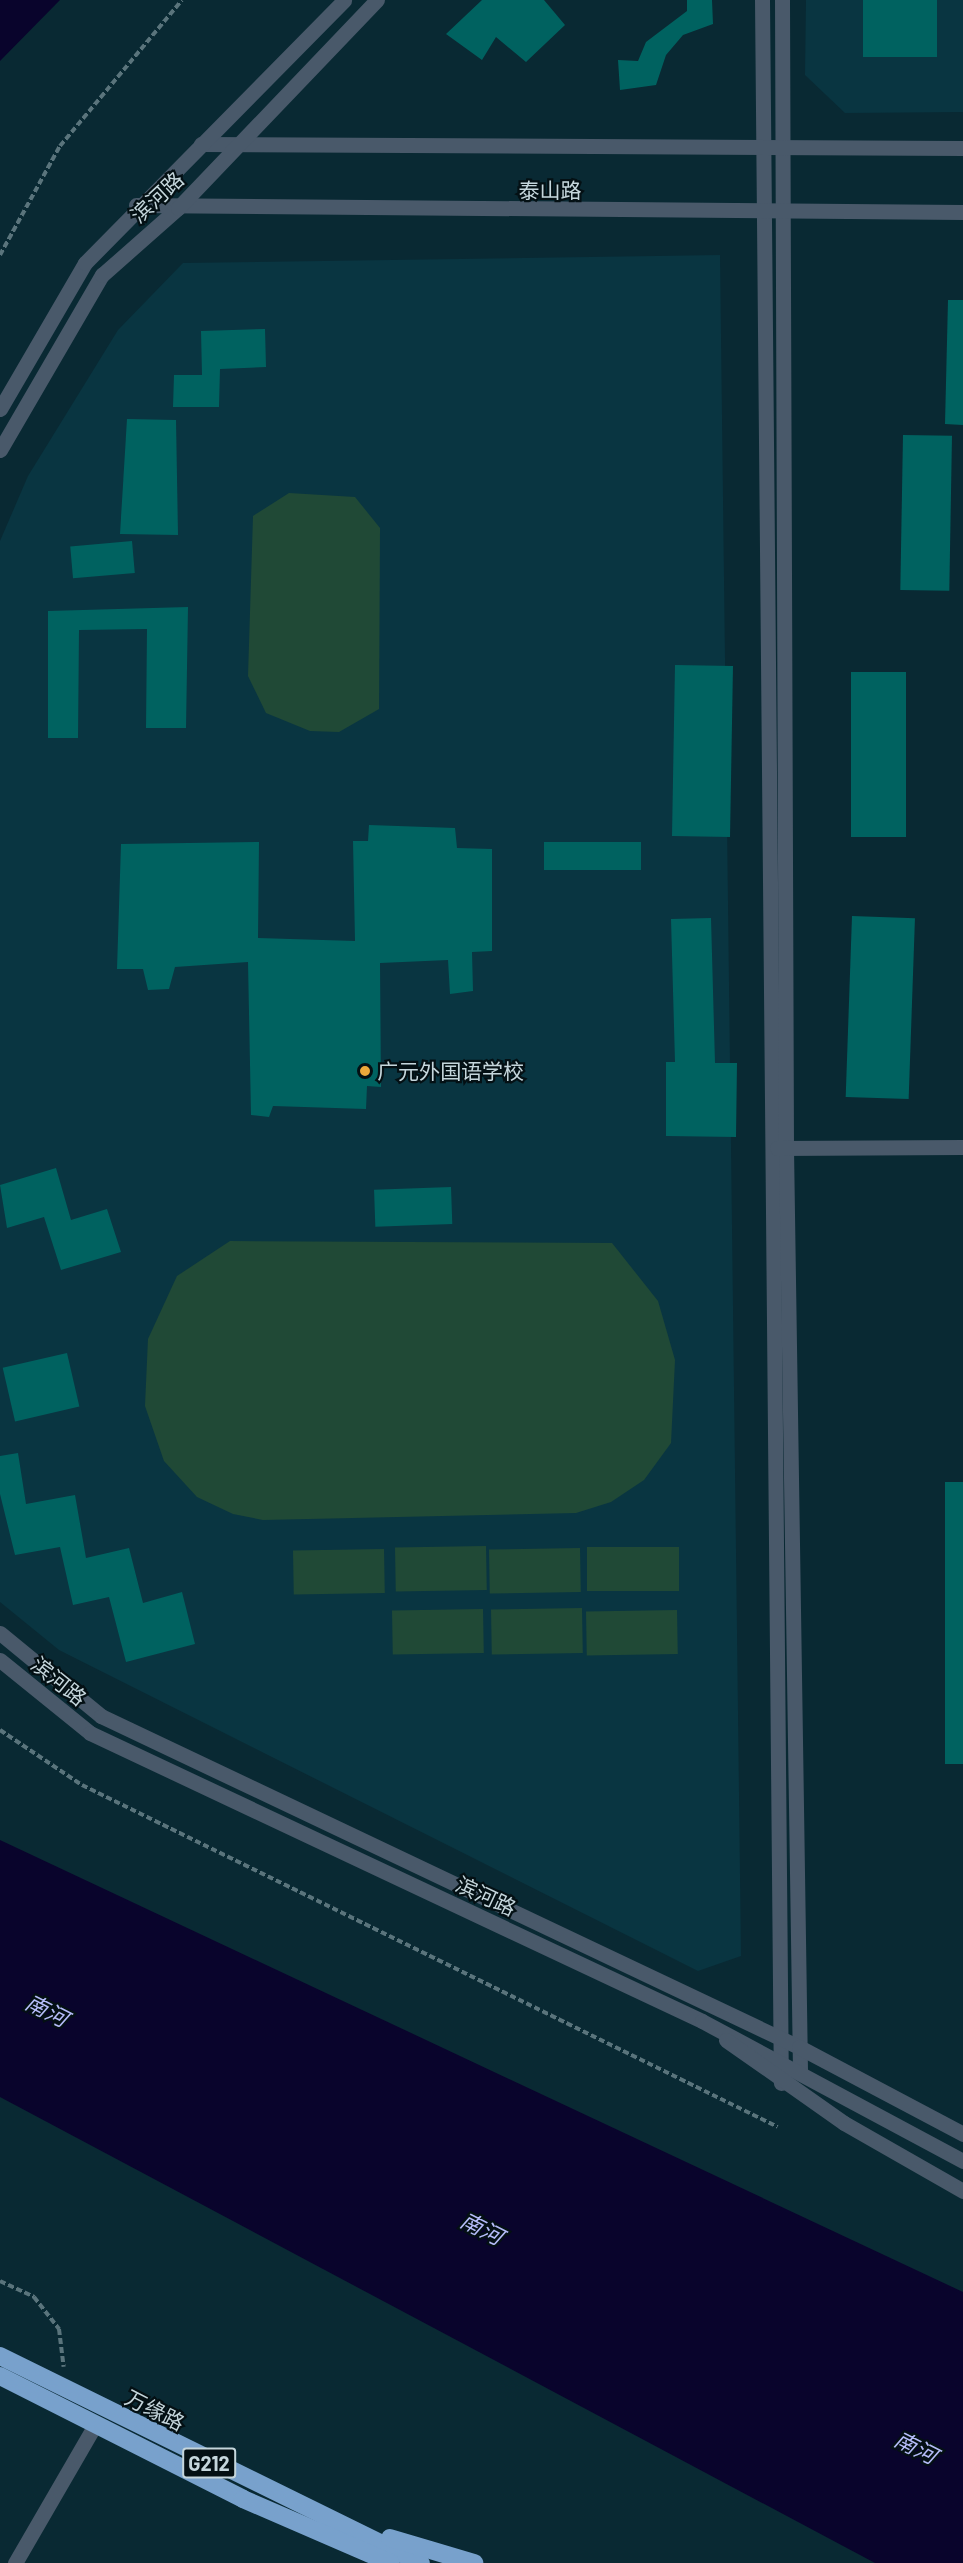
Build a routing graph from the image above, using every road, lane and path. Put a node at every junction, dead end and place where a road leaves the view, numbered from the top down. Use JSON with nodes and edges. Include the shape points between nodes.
{"nodes":[{"id":1,"x":182,"y":0,"type":"edge"},
{"id":2,"x":344,"y":0,"type":"edge"},
{"id":3,"x":377,"y":0,"type":"edge"},
{"id":4,"x":762,"y":0,"type":"edge"},
{"id":5,"x":782,"y":0,"type":"edge"},
{"id":6,"x":242,"y":143,"type":"junction"},
{"id":7,"x":201,"y":144,"type":"junction"},
{"id":8,"x":963,"y":148,"type":"edge"},
{"id":9,"x":783,"y":149,"type":"junction"},
{"id":10,"x":764,"y":150,"type":"junction"},
{"id":11,"x":136,"y":205,"type":"junction"},
{"id":12,"x":178,"y":208,"type":"junction"},
{"id":13,"x":763,"y":212,"type":"junction"},
{"id":14,"x":783,"y":212,"type":"junction"},
{"id":15,"x":963,"y":212,"type":"edge"},
{"id":16,"x":0,"y":255,"type":"edge"},
{"id":17,"x":0,"y":409,"type":"edge"},
{"id":18,"x":0,"y":450,"type":"edge"},
{"id":19,"x":963,"y":1147,"type":"edge"},
{"id":20,"x":778,"y":1148,"type":"junction"},
{"id":21,"x":0,"y":1633,"type":"edge"},
{"id":22,"x":0,"y":1660,"type":"edge"},
{"id":23,"x":0,"y":1730,"type":"edge"},
{"id":24,"x":702,"y":2021,"type":"junction"},
{"id":25,"x":780,"y":2038,"type":"junction"},
{"id":26,"x":799,"y":2047,"type":"junction"},
{"id":27,"x":780,"y":2061,"type":"junction"},
{"id":28,"x":800,"y":2070,"type":"junction"},
{"id":29,"x":781,"y":2083,"type":"junction"},
{"id":30,"x":778,"y":2127,"type":"dead end"},
{"id":31,"x":963,"y":2134,"type":"edge"},
{"id":32,"x":963,"y":2161,"type":"edge"},
{"id":33,"x":963,"y":2191,"type":"edge"},
{"id":34,"x":0,"y":2281,"type":"edge"},
{"id":35,"x":0,"y":2356,"type":"edge"},
{"id":36,"x":0,"y":2376,"type":"edge"},
{"id":37,"x":67,"y":2391,"type":"junction"},
{"id":38,"x":95,"y":2425,"type":"junction"},
{"id":39,"x":351,"y":2527,"type":"junction"},
{"id":40,"x":472,"y":2562,"type":"edge"},
{"id":41,"x":15,"y":2563,"type":"edge"},
{"id":42,"x":391,"y":2563,"type":"edge"},
{"id":43,"x":421,"y":2563,"type":"edge"}],
"edges":[{"from":1,"to":16,"type":"path","via":[[60,146]]},
{"from":2,"to":7,"type":"street","name":"滨河路"},
{"from":3,"to":6,"type":"street","name":"滨河路"},
{"from":4,"to":10,"type":"street"},
{"from":5,"to":9,"type":"street"},
{"from":6,"to":7,"type":"street","name":"泰山路"},
{"from":6,"to":10,"type":"street","name":"泰山路"},
{"from":6,"to":12,"type":"street","name":"滨河路"},
{"from":7,"to":11,"type":"street","name":"滨河路"},
{"from":8,"to":9,"type":"street","name":"泰山路"},
{"from":9,"to":10,"type":"street","name":"泰山路"},
{"from":9,"to":14,"type":"street"},
{"from":10,"to":13,"type":"street"},
{"from":11,"to":12,"type":"street","name":"泰山路"},
{"from":11,"to":17,"type":"street","name":"滨河路","via":[[85,263]]},
{"from":12,"to":13,"type":"street","name":"泰山路"},
{"from":12,"to":18,"type":"street","name":"滨河路","via":[[102,275]]},
{"from":13,"to":14,"type":"street","name":"泰山路"},
{"from":13,"to":20,"type":"street"},
{"from":14,"to":15,"type":"street","name":"泰山路"},
{"from":14,"to":20,"type":"street"},
{"from":19,"to":20,"type":"street"},
{"from":20,"to":25,"type":"street"},
{"from":20,"to":26,"type":"street"},
{"from":21,"to":25,"type":"street","name":"滨河路","via":[[101,1716]]},
{"from":22,"to":24,"type":"street","name":"滨河路","via":[[90,1733]]},
{"from":23,"to":30,"type":"path","via":[[82,1785]]},
{"from":24,"to":27,"type":"street","name":"滨河路"},
{"from":24,"to":29,"type":"street"},
{"from":25,"to":26,"type":"street","name":"滨河路"},
{"from":25,"to":27,"type":"street"},
{"from":26,"to":28,"type":"street"},
{"from":26,"to":31,"type":"street","name":"滨河路"},
{"from":27,"to":28,"type":"street","name":"滨河路"},
{"from":27,"to":29,"type":"street"},
{"from":28,"to":32,"type":"street","name":"滨河路"},
{"from":29,"to":33,"type":"street","via":[[844,2124]]},
{"from":34,"to":37,"type":"path","via":[[34,2297],[59,2329]]},
{"from":35,"to":37,"type":"highway","name":"万缘路","number":"G212"},
{"from":36,"to":38,"type":"highway","name":"万缘路","number":"G212"},
{"from":37,"to":39,"type":"highway","name":"万缘路","number":"G212"},
{"from":38,"to":41,"type":"street"},
{"from":38,"to":42,"type":"highway","name":"万缘路","number":"G212","via":[[243,2499]]},
{"from":39,"to":40,"type":"highway"},
{"from":39,"to":43,"type":"highway","name":"万缘路","number":"G212"}]}
